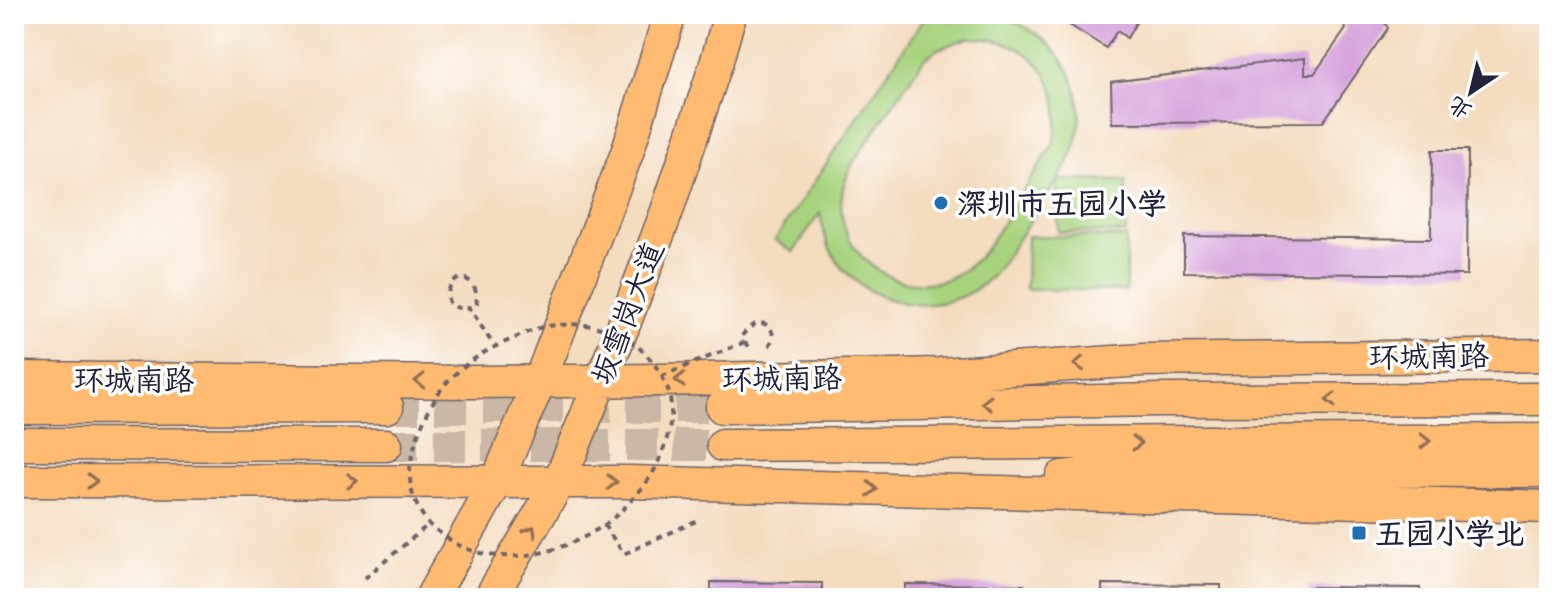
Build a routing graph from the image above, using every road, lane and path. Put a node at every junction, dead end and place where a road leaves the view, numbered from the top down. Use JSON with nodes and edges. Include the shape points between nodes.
{"nodes":[{"id":1,"x":670,"y":14,"type":"edge"},
{"id":2,"x":730,"y":14,"type":"edge"},
{"id":3,"x":477,"y":304,"type":"dead end"},
{"id":4,"x":742,"y":336,"type":"dead end"},
{"id":5,"x":494,"y":346,"type":"junction"},
{"id":6,"x":1549,"y":355,"type":"edge"},
{"id":7,"x":1143,"y":360,"type":"junction"},
{"id":8,"x":662,"y":376,"type":"junction"},
{"id":9,"x":14,"y":378,"type":"edge"},
{"id":10,"x":540,"y":380,"type":"junction"},
{"id":11,"x":601,"y":381,"type":"junction"},
{"id":12,"x":1549,"y":392,"type":"edge"},
{"id":13,"x":1549,"y":399,"type":"edge"},
{"id":14,"x":387,"y":407,"type":"tunnel mouth"},
{"id":15,"x":722,"y":407,"type":"tunnel mouth"},
{"id":16,"x":14,"y":408,"type":"edge"},
{"id":17,"x":1549,"y":440,"type":"edge"},
{"id":18,"x":14,"y":444,"type":"edge"},
{"id":19,"x":386,"y":445,"type":"tunnel mouth"},
{"id":20,"x":723,"y":445,"type":"tunnel mouth"},
{"id":21,"x":1549,"y":471,"type":"edge"},
{"id":22,"x":14,"y":481,"type":"edge"},
{"id":23,"x":497,"y":481,"type":"junction"},
{"id":24,"x":559,"y":482,"type":"junction"},
{"id":25,"x":935,"y":490,"type":"junction"},
{"id":26,"x":1549,"y":507,"type":"edge"},
{"id":27,"x":698,"y":520,"type":"dead end"},
{"id":28,"x":429,"y":524,"type":"junction"},
{"id":29,"x":604,"y":525,"type":"junction"},
{"id":30,"x":365,"y":578,"type":"dead end"},
{"id":31,"x":431,"y":598,"type":"edge"},
{"id":32,"x":490,"y":598,"type":"edge"}],
"edges":[{"from":1,"to":10,"type":"main road","name":"坂雪岗大道","via":[[627,153]]},
{"from":2,"to":11,"type":"main road","name":"坂雪岗大道","via":[[667,211]]},
{"from":3,"to":5,"type":"path","via":[[472,283],[460,279],[449,286],[453,306],[469,307]]},
{"from":4,"to":8,"type":"path","bridge":true,"via":[[749,326],[762,323],[772,330],[773,343],[757,352],[745,342]]},
{"from":5,"to":8,"type":"path","bridge":true,"via":[[540,328],[578,323],[607,329],[637,345]]},
{"from":5,"to":28,"type":"path","bridge":true,"via":[[439,393],[422,422],[409,473],[412,495]]},
{"from":6,"to":7,"type":"main road","name":"环城南路"},
{"from":7,"to":11,"type":"main road","name":"环城南路","one_way":true,"via":[[940,374]]},
{"from":7,"to":12,"type":"main road"},
{"from":8,"to":29,"type":"path","bridge":true,"via":[[671,416],[661,456],[643,487]]},
{"from":10,"to":9,"type":"main road","name":"环城南路","one_way":true},
{"from":10,"to":11,"type":"main road","name":"环城南路"},
{"from":10,"to":23,"type":"main road","name":"坂雪岗大道"},
{"from":11,"to":24,"type":"main road","name":"坂雪岗大道"},
{"from":13,"to":15,"type":"main road","name":"环城南路","one_way":true},
{"from":14,"to":16,"type":"main road","name":"环城南路"},
{"from":20,"to":17,"type":"main road","one_way":true},
{"from":18,"to":19,"type":"main road"},
{"from":21,"to":25,"type":"main road","via":[[1128,470]]},
{"from":22,"to":23,"type":"main road","one_way":true},
{"from":23,"to":24,"type":"main road"},
{"from":23,"to":31,"type":"main road","name":"坂雪岗大道"},
{"from":24,"to":25,"type":"main road","one_way":true},
{"from":32,"to":24,"type":"main road","name":"坂雪岗大道","one_way":true},
{"from":25,"to":26,"type":"main road"},
{"from":27,"to":29,"type":"path","via":[[624,554]]},
{"from":28,"to":29,"type":"path","bridge":true,"via":[[467,550],[507,556],[566,545]]},
{"from":28,"to":30,"type":"path"}]}
